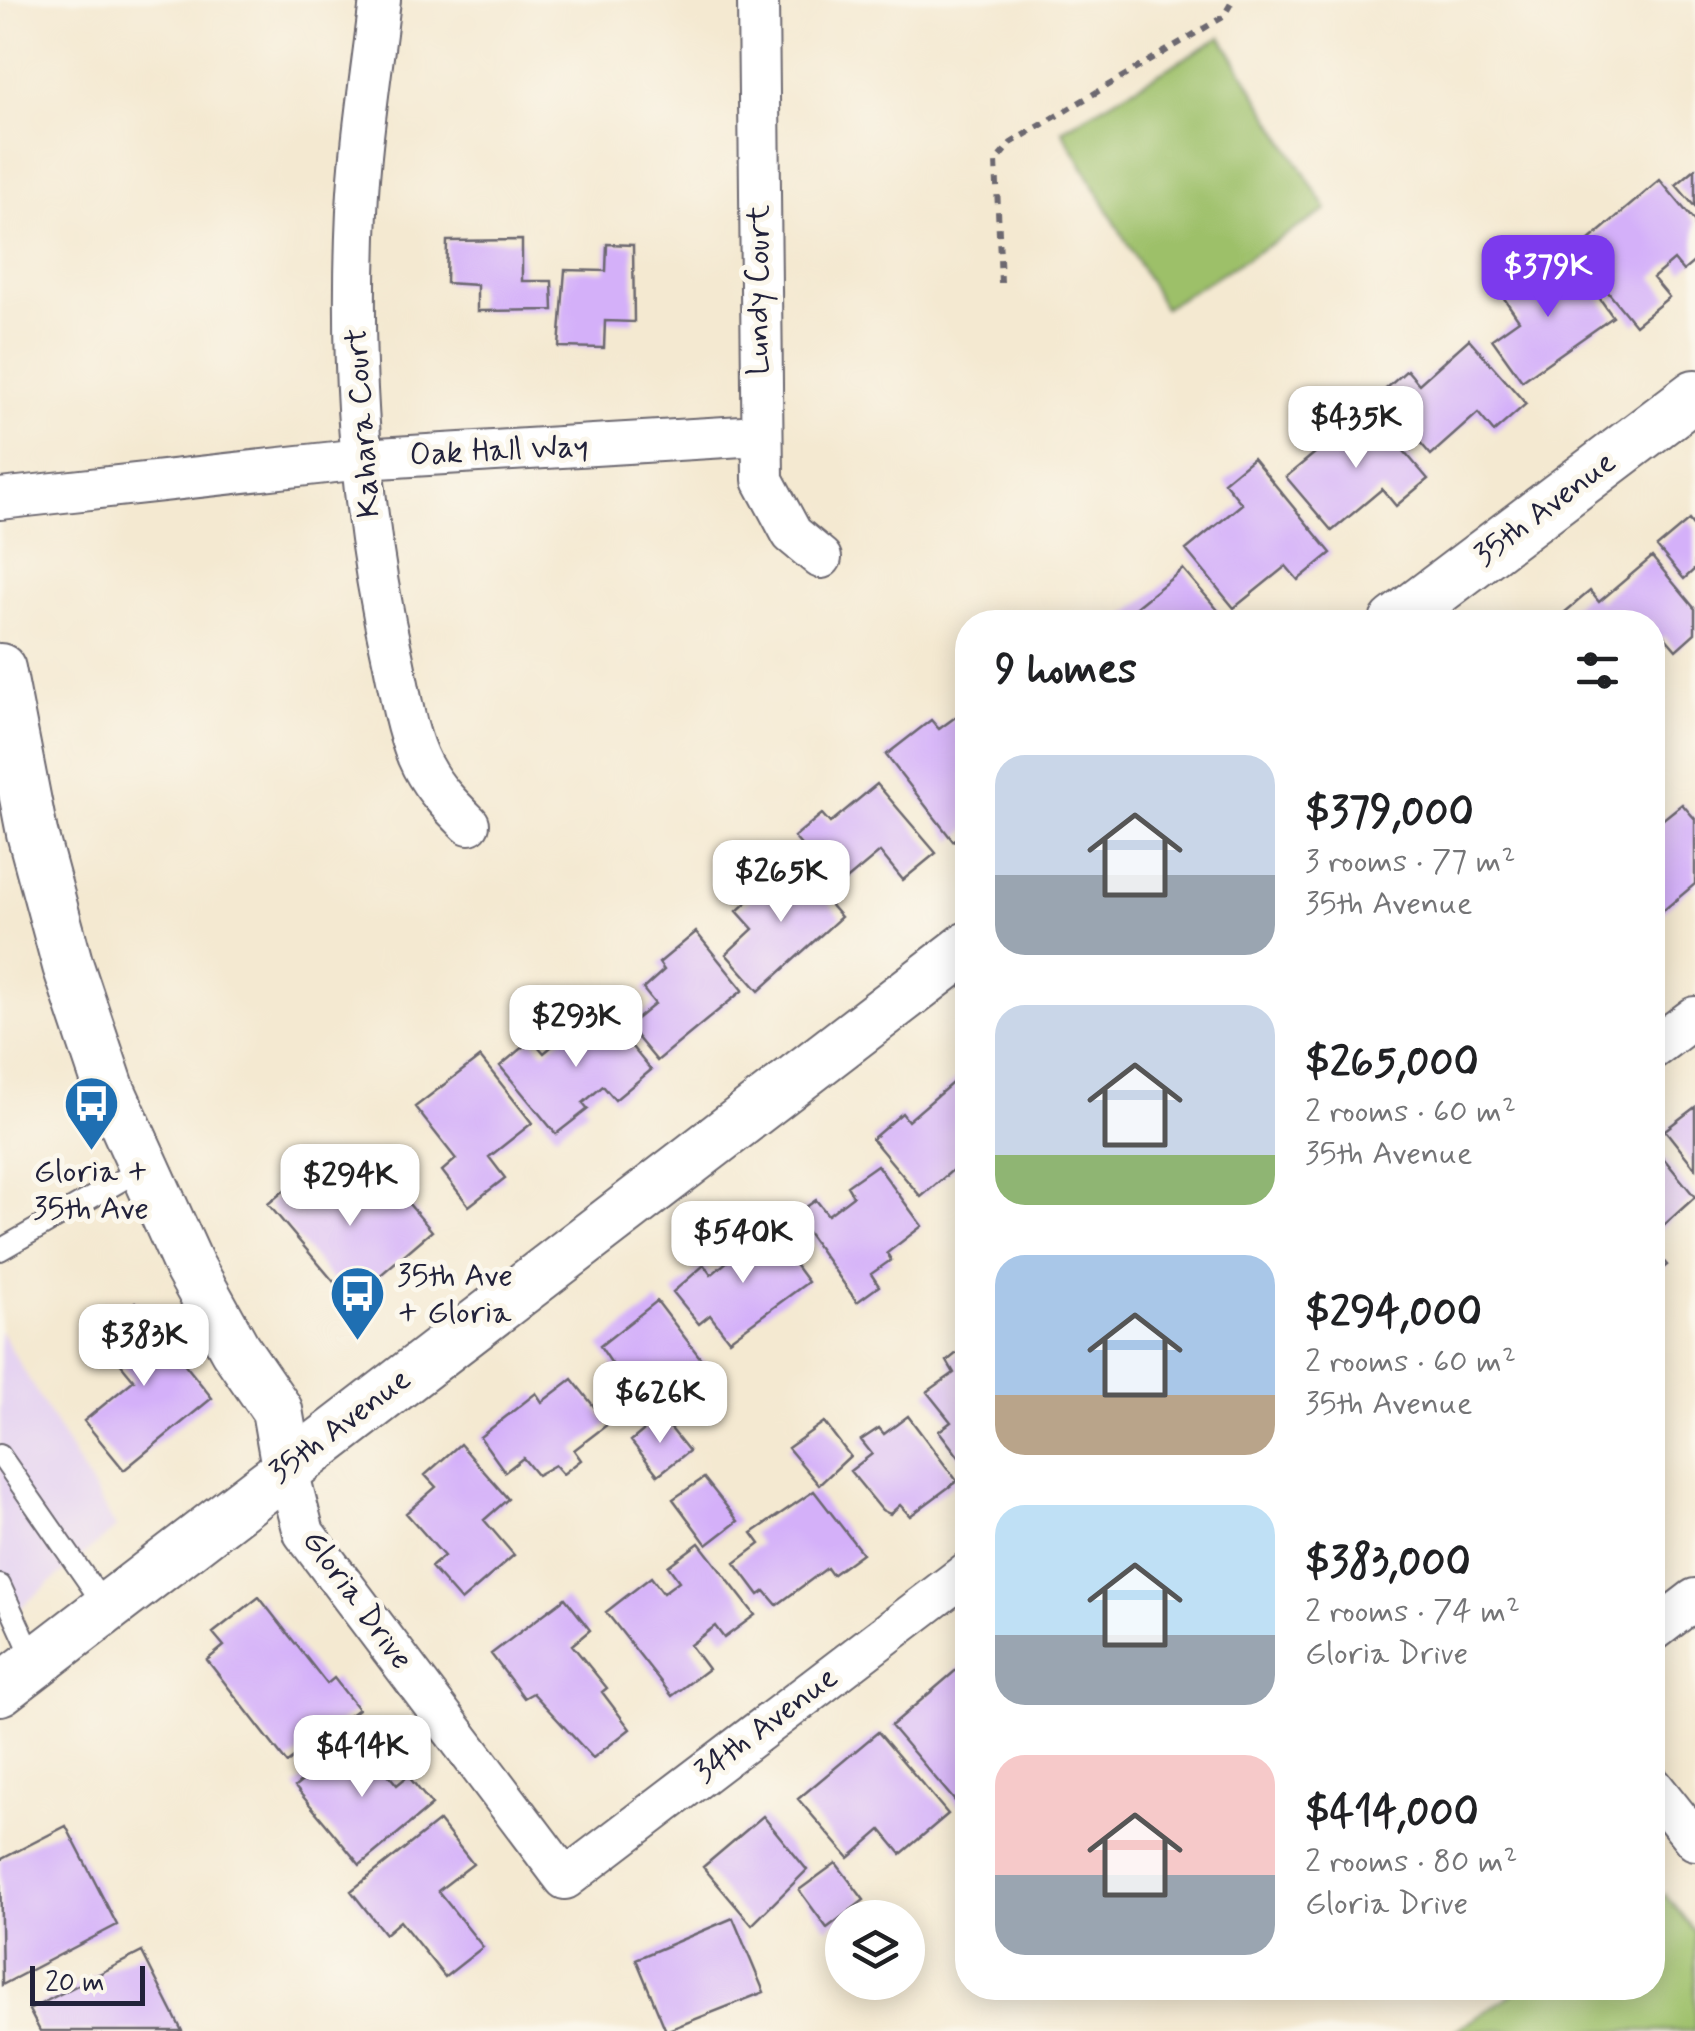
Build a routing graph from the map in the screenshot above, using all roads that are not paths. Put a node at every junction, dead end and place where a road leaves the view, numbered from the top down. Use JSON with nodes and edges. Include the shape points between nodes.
{"nodes":[{"id":1,"x":380,"y":0,"type":"edge"},
{"id":2,"x":758,"y":0,"type":"edge"},
{"id":3,"x":1695,"y":395,"type":"edge"},
{"id":4,"x":759,"y":435,"type":"junction"},
{"id":5,"x":362,"y":459,"type":"junction"},
{"id":6,"x":0,"y":500,"type":"edge"},
{"id":7,"x":820,"y":558,"type":"dead end"},
{"id":8,"x":1411,"y":610,"type":"edge"},
{"id":9,"x":0,"y":669,"type":"edge"},
{"id":10,"x":470,"y":824,"type":"dead end"},
{"id":11,"x":955,"y":957,"type":"edge"},
{"id":12,"x":1695,"y":1017,"type":"edge"},
{"id":13,"x":1665,"y":1039,"type":"edge"},
{"id":14,"x":142,"y":1168,"type":"junction"},
{"id":15,"x":0,"y":1250,"type":"edge"},
{"id":16,"x":0,"y":1455,"type":"edge"},
{"id":17,"x":287,"y":1466,"type":"junction"},
{"id":18,"x":955,"y":1582,"type":"edge"},
{"id":19,"x":0,"y":1586,"type":"edge"},
{"id":20,"x":1695,"y":1599,"type":"edge"},
{"id":21,"x":106,"y":1606,"type":"junction"},
{"id":22,"x":1665,"y":1622,"type":"edge"},
{"id":23,"x":18,"y":1676,"type":"edge"},
{"id":24,"x":1665,"y":1802,"type":"edge"},
{"id":25,"x":1695,"y":1840,"type":"edge"},
{"id":26,"x":565,"y":1879,"type":"joint"}],
"edges":[{"from":1,"to":5,"type":"street","name":"Kahara Court","via":[[357,208]]},
{"from":2,"to":4,"type":"street","name":"Lundy Court"},
{"from":3,"to":8,"type":"street","name":"35th Avenue"},
{"from":4,"to":5,"type":"street","name":"Oak Hall Way"},
{"from":4,"to":7,"type":"street","name":"Lundy Court","via":[[772,505]]},
{"from":5,"to":6,"type":"street","name":"Oak Hall Way"},
{"from":5,"to":10,"type":"street","name":"Kahara Court","via":[[384,621],[408,728],[442,798]]},
{"from":9,"to":14,"type":"street","name":"Gloria Drive","via":[[32,833],[68,966]]},
{"from":11,"to":17,"type":"street","name":"35th Avenue"},
{"from":12,"to":13,"type":"street"},
{"from":14,"to":15,"type":"lane"},
{"from":14,"to":17,"type":"street","name":"Gloria Drive","via":[[235,1349],[277,1410]]},
{"from":16,"to":21,"type":"lane"},
{"from":17,"to":21,"type":"street","name":"35th Avenue"},
{"from":17,"to":26,"type":"street","name":"Gloria Drive","via":[[304,1534]]},
{"from":18,"to":26,"type":"street","name":"34th Avenue"},
{"from":19,"to":23,"type":"lane"},
{"from":20,"to":22,"type":"street"},
{"from":21,"to":23,"type":"street","name":"35th Avenue"},
{"from":24,"to":25,"type":"street"}]}
